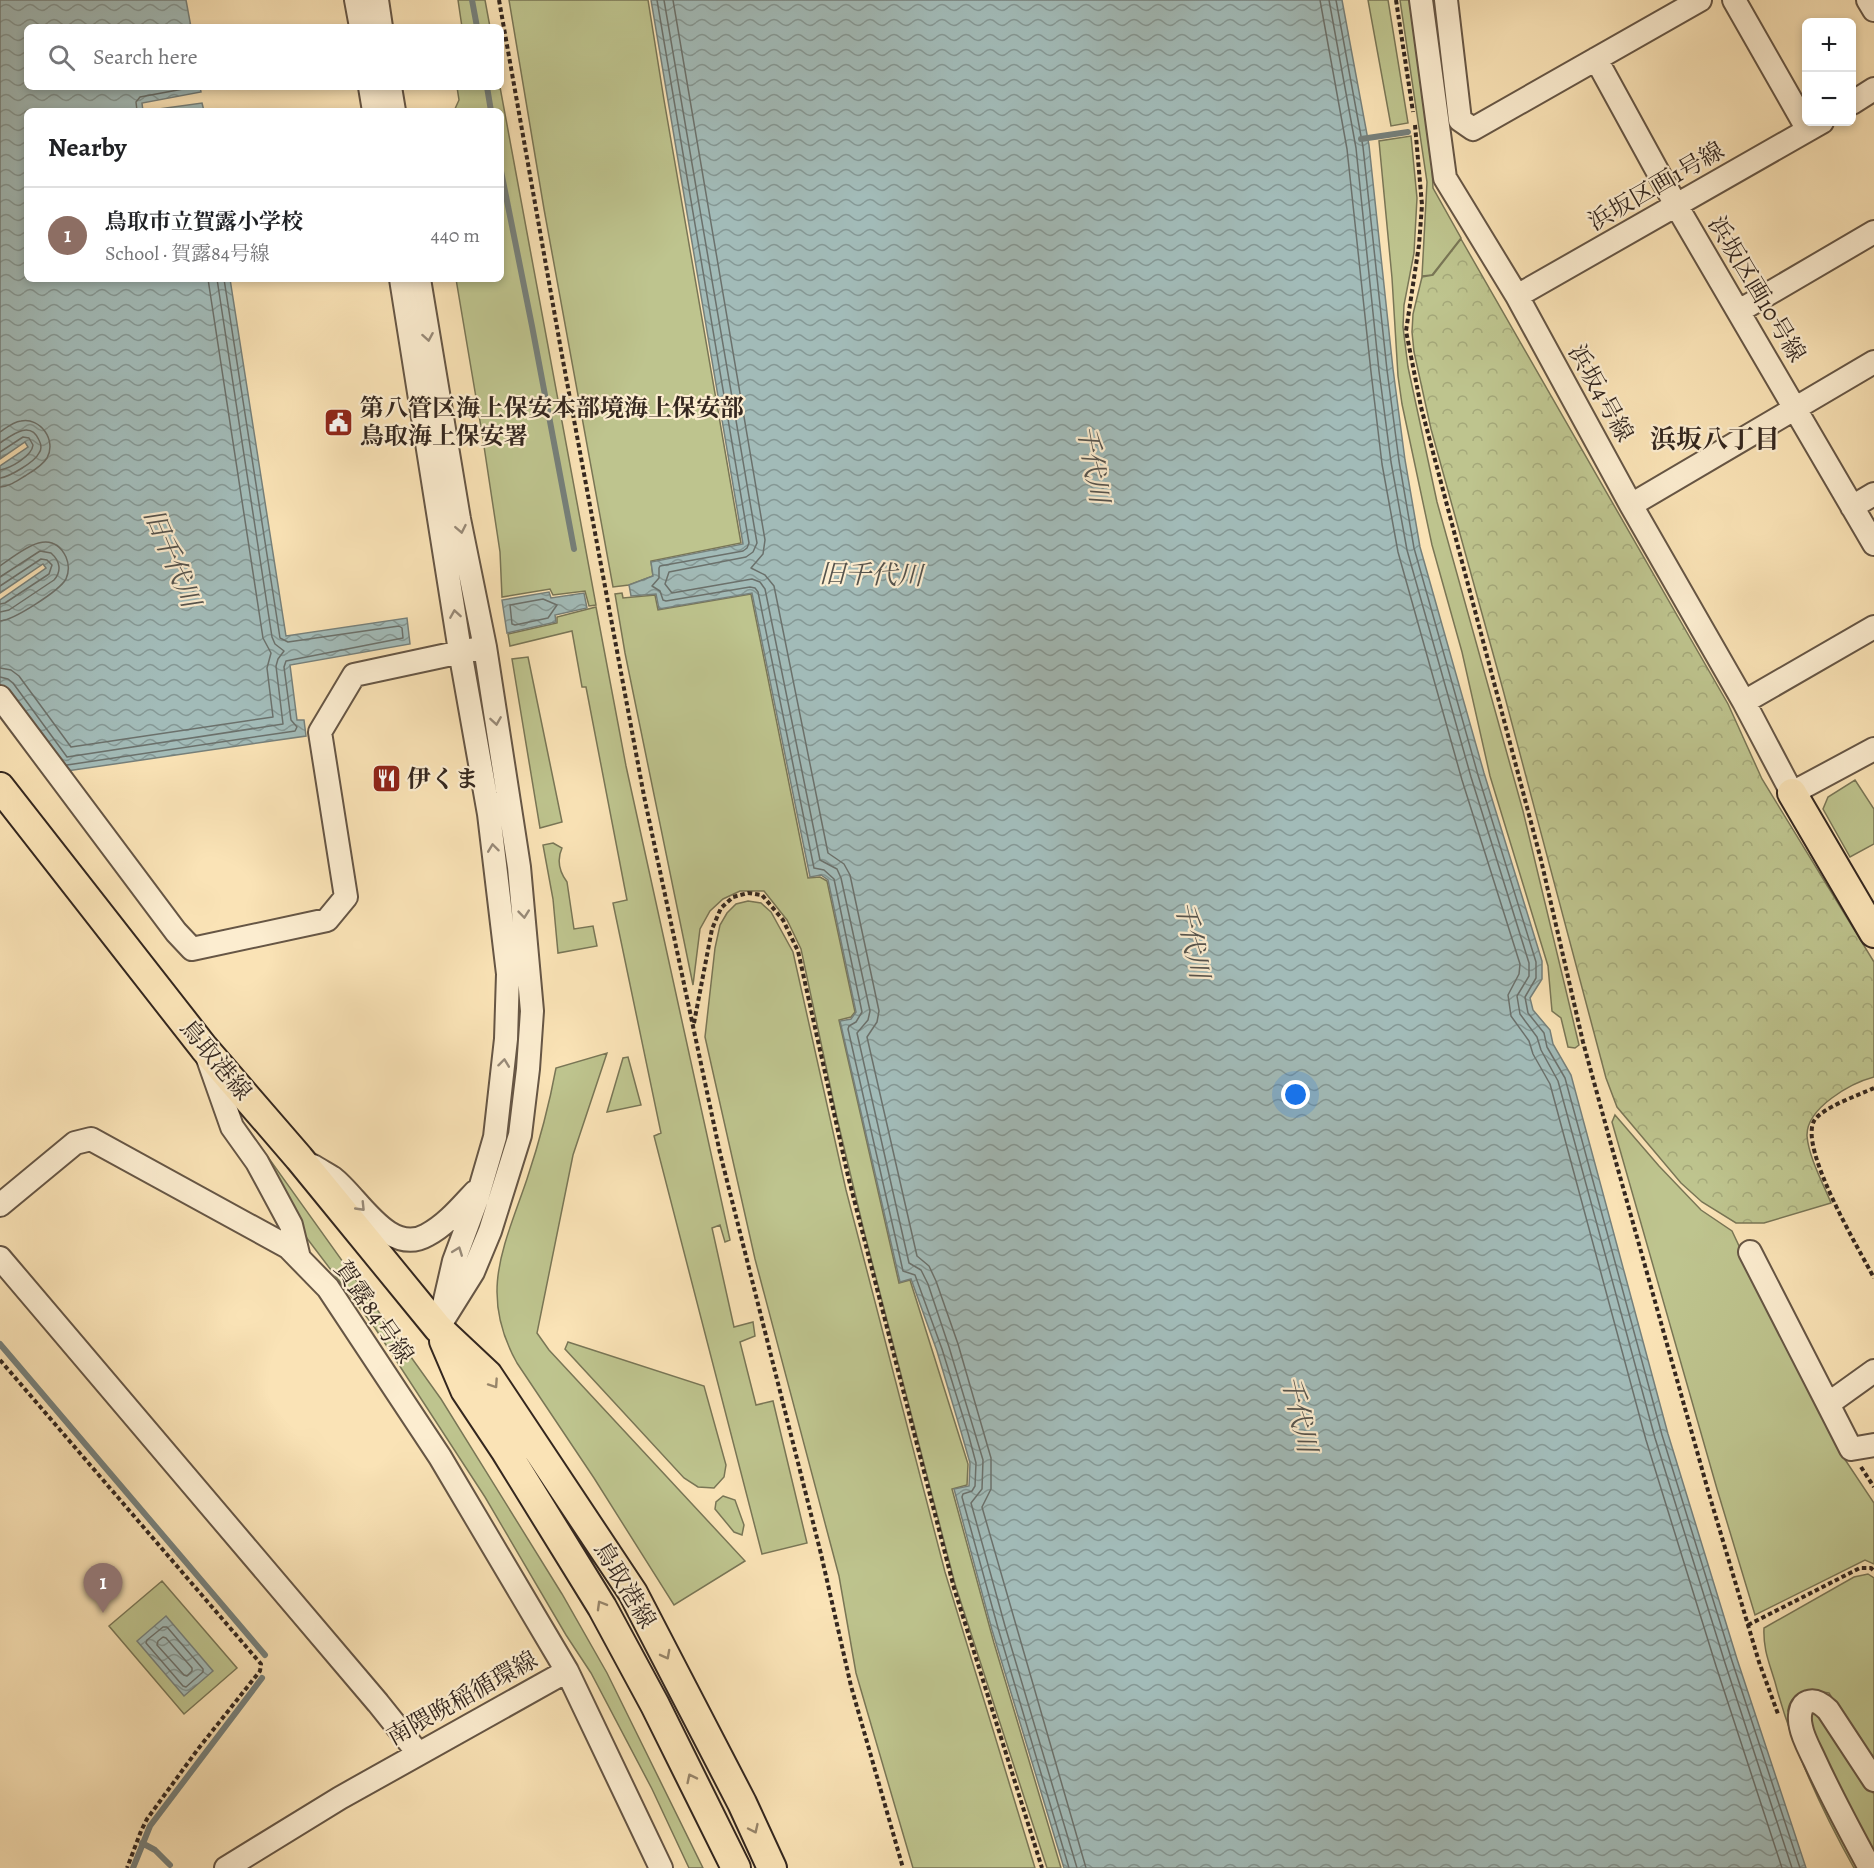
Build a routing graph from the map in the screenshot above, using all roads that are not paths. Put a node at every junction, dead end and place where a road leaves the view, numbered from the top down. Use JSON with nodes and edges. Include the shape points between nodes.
{"nodes":[{"id":1,"x":356,"y":0,"type":"edge"},
{"id":2,"x":377,"y":0,"type":"edge"},
{"id":3,"x":1421,"y":0,"type":"edge"},
{"id":4,"x":1700,"y":0,"type":"edge"},
{"id":5,"x":1734,"y":0,"type":"edge"},
{"id":6,"x":1868,"y":0,"type":"edge"},
{"id":7,"x":1451,"y":2,"type":"edge"},
{"id":8,"x":1874,"y":10,"type":"edge"},
{"id":9,"x":360,"y":24,"type":"edge"},
{"id":10,"x":381,"y":24,"type":"edge"},
{"id":11,"x":1596,"y":59,"type":"junction"},
{"id":12,"x":1874,"y":89,"type":"edge"},
{"id":13,"x":370,"y":90,"type":"edge"},
{"id":14,"x":390,"y":90,"type":"edge"},
{"id":15,"x":1856,"y":100,"type":"edge"},
{"id":16,"x":1802,"y":106,"type":"edge"},
{"id":17,"x":374,"y":108,"type":"edge"},
{"id":18,"x":394,"y":108,"type":"edge"},
{"id":19,"x":1815,"y":126,"type":"edge"},
{"id":20,"x":1676,"y":205,"type":"junction"},
{"id":21,"x":1874,"y":232,"type":"edge"},
{"id":22,"x":401,"y":282,"type":"edge"},
{"id":23,"x":420,"y":282,"type":"edge"},
{"id":24,"x":1517,"y":296,"type":"junction"},
{"id":25,"x":1739,"y":311,"type":"junction"},
{"id":26,"x":1874,"y":362,"type":"edge"},
{"id":27,"x":1795,"y":407,"type":"junction"},
{"id":28,"x":1874,"y":494,"type":"edge"},
{"id":29,"x":1631,"y":505,"type":"junction"},
{"id":30,"x":1852,"y":507,"type":"junction"},
{"id":31,"x":1874,"y":544,"type":"edge"},
{"id":32,"x":1874,"y":627,"type":"edge"},
{"id":33,"x":484,"y":647,"type":"junction"},
{"id":34,"x":460,"y":651,"type":"junction"},
{"id":35,"x":0,"y":697,"type":"edge"},
{"id":36,"x":1744,"y":702,"type":"junction"},
{"id":37,"x":1874,"y":750,"type":"edge"},
{"id":38,"x":0,"y":787,"type":"edge"},
{"id":39,"x":1792,"y":793,"type":"junction"},
{"id":40,"x":1874,"y":933,"type":"edge"},
{"id":41,"x":204,"y":1048,"type":"junction"},
{"id":42,"x":299,"y":1158,"type":"junction"},
{"id":43,"x":482,"y":1183,"type":"junction"},
{"id":44,"x":0,"y":1205,"type":"edge"},
{"id":45,"x":1750,"y":1252,"type":"dead end"},
{"id":46,"x":0,"y":1258,"type":"edge"},
{"id":47,"x":299,"y":1258,"type":"junction"},
{"id":48,"x":438,"y":1328,"type":"junction"},
{"id":49,"x":1874,"y":1371,"type":"edge"},
{"id":50,"x":1828,"y":1404,"type":"junction"},
{"id":51,"x":1874,"y":1445,"type":"edge"},
{"id":52,"x":567,"y":1671,"type":"junction"},
{"id":53,"x":418,"y":1753,"type":"junction"},
{"id":54,"x":1874,"y":1780,"type":"edge"},
{"id":55,"x":226,"y":1868,"type":"edge"},
{"id":56,"x":661,"y":1868,"type":"edge"},
{"id":57,"x":736,"y":1868,"type":"edge"},
{"id":58,"x":772,"y":1868,"type":"edge"},
{"id":59,"x":1870,"y":1868,"type":"edge"}],
"edges":[{"from":1,"to":9,"type":"street"},
{"from":2,"to":10,"type":"street"},
{"from":3,"to":24,"type":"street","name":"浜坂4号線","via":[[1445,178]]},
{"from":4,"to":11,"type":"street"},
{"from":5,"to":16,"type":"street"},
{"from":6,"to":8,"type":"street"},
{"from":7,"to":11,"type":"street","via":[[1460,120],[1473,129]]},
{"from":11,"to":20,"type":"street","name":"浜坂区画10号線"},
{"from":12,"to":15,"type":"street"},
{"from":13,"to":17,"type":"street"},
{"from":14,"to":18,"type":"street"},
{"from":19,"to":20,"type":"street","name":"浜坂区画1号線"},
{"from":20,"to":24,"type":"street","name":"浜坂区画1号線"},
{"from":20,"to":25,"type":"street","name":"浜坂区画10号線"},
{"from":21,"to":25,"type":"street"},
{"from":34,"to":22,"type":"street","one_way":true},
{"from":23,"to":33,"type":"street","one_way":true},
{"from":24,"to":29,"type":"street","name":"浜坂4号線"},
{"from":25,"to":27,"type":"street","name":"浜坂区画10号線"},
{"from":26,"to":27,"type":"street"},
{"from":27,"to":29,"type":"street"},
{"from":27,"to":30,"type":"street","name":"浜坂区画10号線"},
{"from":28,"to":30,"type":"street"},
{"from":29,"to":36,"type":"street","name":"浜坂4号線"},
{"from":30,"to":31,"type":"street","name":"浜坂区画10号線"},
{"from":32,"to":36,"type":"street"},
{"from":33,"to":34,"type":"street"},
{"from":33,"to":48,"type":"street","one_way":true,"via":[[519,867],[532,1011],[520,1135],[473,1272]]},
{"from":34,"to":35,"type":"street","via":[[354,675],[320,732],[346,897],[327,920],[192,949]]},
{"from":43,"to":34,"type":"street","one_way":true,"via":[[495,1137],[506,1039],[508,974],[489,814]]},
{"from":36,"to":39,"type":"street","name":"浜坂4号線"},
{"from":37,"to":39,"type":"street"},
{"from":38,"to":41,"type":"main road","name":"鳥取港線"},
{"from":39,"to":40,"type":"main road"},
{"from":41,"to":42,"type":"main road","name":"鳥取港線"},
{"from":41,"to":47,"type":"street","via":[[232,1127],[291,1225]]},
{"from":42,"to":43,"type":"street","one_way":true,"via":[[334,1179],[380,1227],[405,1240],[426,1236],[456,1213]]},
{"from":42,"to":48,"type":"main road","name":"鳥取港線"},
{"from":48,"to":43,"type":"street","one_way":true,"via":[[454,1261]]},
{"from":44,"to":47,"type":"street","name":"賀露84号線","via":[[75,1143],[91,1139],[288,1247]]},
{"from":45,"to":50,"type":"street"},
{"from":46,"to":53,"type":"street"},
{"from":47,"to":52,"type":"street","name":"賀露84号線","via":[[328,1288],[440,1456]]},
{"from":57,"to":48,"type":"main road","name":"鳥取港線","one_way":true,"via":[[602,1607],[465,1390]]},
{"from":48,"to":58,"type":"main road","name":"鳥取港線","one_way":true,"via":[[488,1376],[633,1593]]},
{"from":49,"to":50,"type":"street"},
{"from":50,"to":51,"type":"street","via":[[1851,1449]]},
{"from":52,"to":53,"type":"street","name":"南隈晩稲循環線"},
{"from":52,"to":56,"type":"street","name":"南隈晩稲循環線"},
{"from":53,"to":55,"type":"street","name":"南隈晩稲循環線"},
{"from":54,"to":59,"type":"street","via":[[1828,1710],[1820,1703],[1803,1705],[1801,1728],[1830,1794]]}]}
